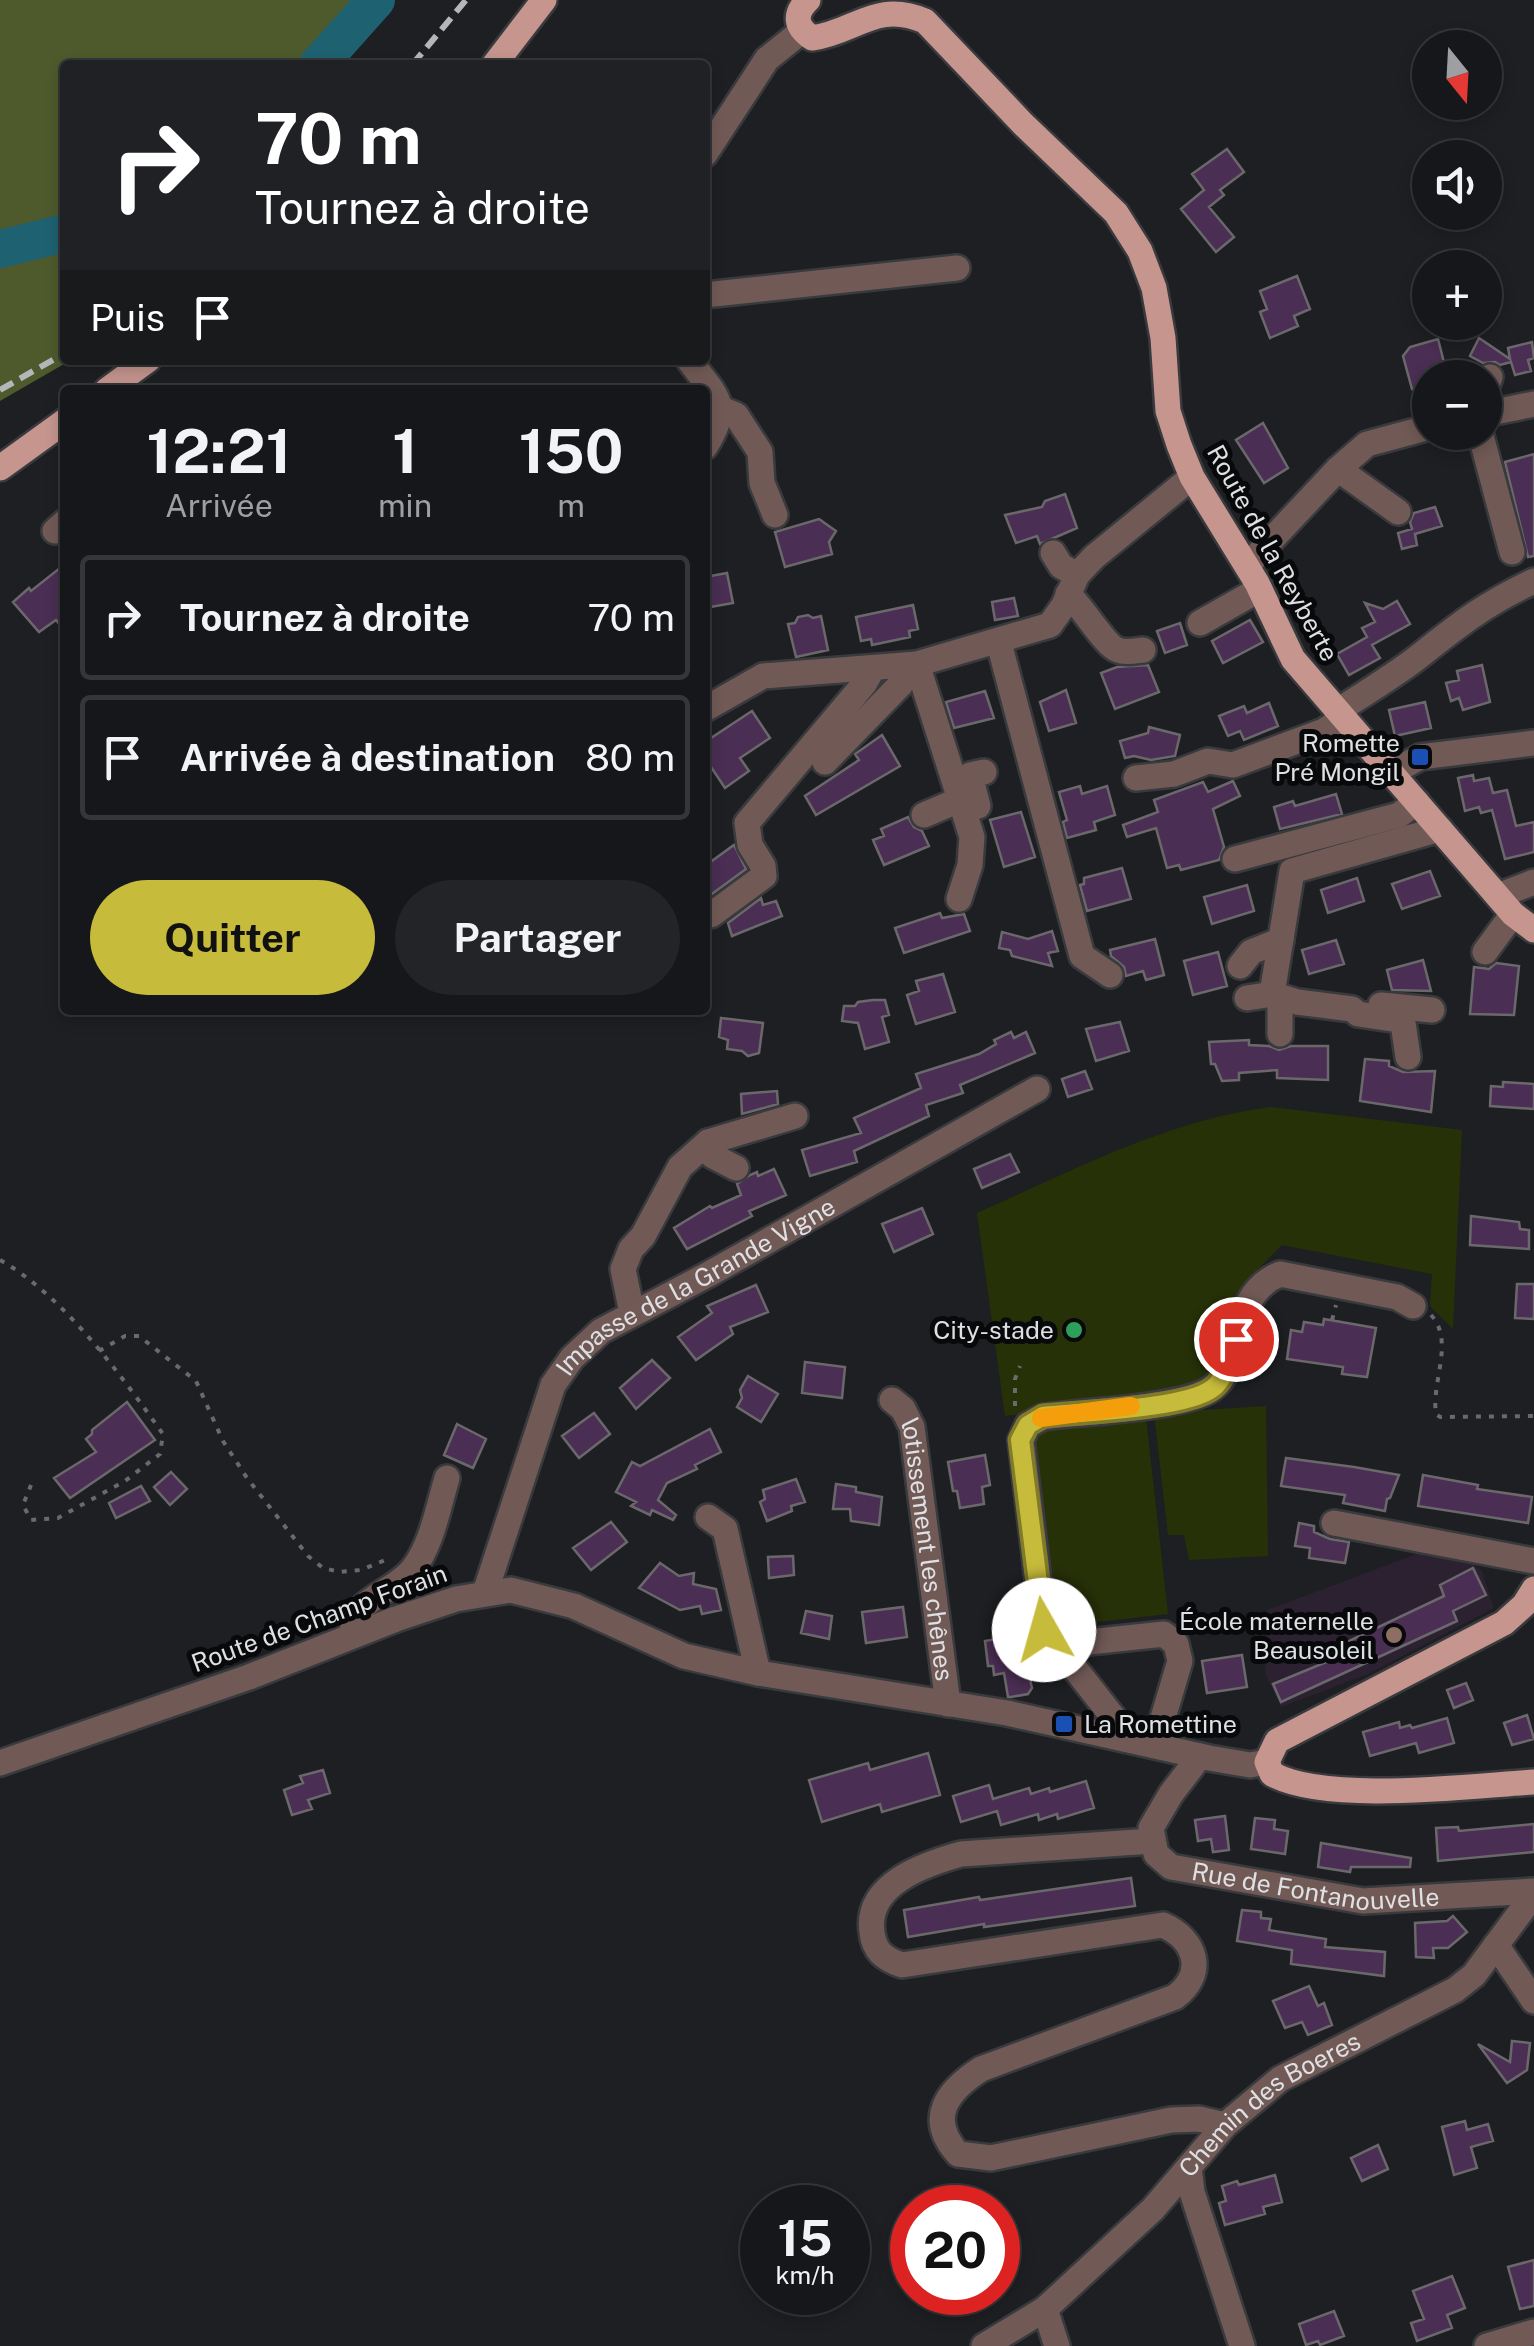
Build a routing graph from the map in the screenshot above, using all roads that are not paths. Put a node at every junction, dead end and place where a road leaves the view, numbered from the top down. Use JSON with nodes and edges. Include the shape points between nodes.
{"nodes":[{"id":1,"x":544,"y":0,"type":"edge"},
{"id":2,"x":808,"y":0,"type":"edge"},
{"id":3,"x":802,"y":32,"type":"junction"},
{"id":4,"x":498,"y":60,"type":"edge"},
{"id":5,"x":710,"y":146,"type":"edge"},
{"id":6,"x":957,"y":268,"type":"dead end"},
{"id":7,"x":710,"y":294,"type":"edge"},
{"id":8,"x":141,"y":365,"type":"edge"},
{"id":9,"x":114,"y":385,"type":"edge"},
{"id":10,"x":710,"y":389,"type":"edge"},
{"id":11,"x":1534,"y":404,"type":"edge"},
{"id":12,"x":719,"y":408,"type":"junction"},
{"id":13,"x":1502,"y":414,"type":"edge"},
{"id":14,"x":60,"y":424,"type":"edge"},
{"id":15,"x":1412,"y":432,"type":"edge"},
{"id":16,"x":710,"y":439,"type":"edge"},
{"id":17,"x":1490,"y":450,"type":"edge"},
{"id":18,"x":0,"y":468,"type":"edge"},
{"id":19,"x":1338,"y":469,"type":"junction"},
{"id":20,"x":1192,"y":478,"type":"junction"},
{"id":21,"x":1398,"y":512,"type":"dead end"},
{"id":22,"x":776,"y":515,"type":"dead end"},
{"id":23,"x":1512,"y":552,"type":"dead end"},
{"id":24,"x":1053,"y":553,"type":"dead end"},
{"id":25,"x":1247,"y":566,"type":"junction"},
{"id":26,"x":1534,"y":582,"type":"edge"},
{"id":27,"x":1072,"y":584,"type":"junction"},
{"id":28,"x":1260,"y":589,"type":"junction"},
{"id":29,"x":1200,"y":623,"type":"dead end"},
{"id":30,"x":998,"y":643,"type":"junction"},
{"id":31,"x":1143,"y":650,"type":"dead end"},
{"id":32,"x":911,"y":665,"type":"junction"},
{"id":33,"x":872,"y":670,"type":"junction"},
{"id":34,"x":710,"y":707,"type":"edge"},
{"id":35,"x":1341,"y":715,"type":"junction"},
{"id":36,"x":1534,"y":743,"type":"edge"},
{"id":37,"x":825,"y":762,"type":"dead end"},
{"id":38,"x":1227,"y":764,"type":"junction"},
{"id":39,"x":984,"y":772,"type":"dead end"},
{"id":40,"x":1391,"y":773,"type":"junction"},
{"id":41,"x":1136,"y":778,"type":"dead end"},
{"id":42,"x":1182,"y":784,"type":"dead end"},
{"id":43,"x":1417,"y":802,"type":"junction"},
{"id":44,"x":961,"y":805,"type":"junction"},
{"id":45,"x":924,"y":814,"type":"dead end"},
{"id":46,"x":1440,"y":829,"type":"junction"},
{"id":47,"x":1052,"y":849,"type":"junction"},
{"id":48,"x":1235,"y":859,"type":"dead end"},
{"id":49,"x":1078,"y":871,"type":"dead end"},
{"id":50,"x":1534,"y":882,"type":"edge"},
{"id":51,"x":959,"y":899,"type":"dead end"},
{"id":52,"x":1515,"y":914,"type":"edge"},
{"id":53,"x":711,"y":916,"type":"dead end"},
{"id":54,"x":1281,"y":940,"type":"junction"},
{"id":55,"x":1485,"y":952,"type":"dead end"},
{"id":56,"x":1067,"y":957,"type":"dead end"},
{"id":57,"x":1240,"y":966,"type":"dead end"},
{"id":58,"x":1110,"y":975,"type":"dead end"},
{"id":59,"x":1267,"y":996,"type":"junction"},
{"id":60,"x":1352,"y":1009,"type":"junction"},
{"id":61,"x":1432,"y":1010,"type":"dead end"},
{"id":62,"x":1280,"y":1034,"type":"dead end"},
{"id":63,"x":1408,"y":1058,"type":"dead end"},
{"id":64,"x":1037,"y":1089,"type":"dead end"},
{"id":65,"x":794,"y":1116,"type":"dead end"},
{"id":66,"x":708,"y":1142,"type":"junction"},
{"id":67,"x":736,"y":1168,"type":"dead end"},
{"id":68,"x":1413,"y":1306,"type":"road end"},
{"id":69,"x":632,"y":1314,"type":"junction"},
{"id":70,"x":892,"y":1400,"type":"dead end"},
{"id":71,"x":447,"y":1478,"type":"dead end"},
{"id":72,"x":708,"y":1516,"type":"dead end"},
{"id":73,"x":1334,"y":1523,"type":"dead end"},
{"id":74,"x":1534,"y":1561,"type":"edge"},
{"id":75,"x":485,"y":1592,"type":"junction"},
{"id":76,"x":1533,"y":1593,"type":"edge"},
{"id":77,"x":352,"y":1636,"type":"junction"},
{"id":78,"x":1059,"y":1648,"type":"junction"},
{"id":79,"x":758,"y":1673,"type":"junction"},
{"id":80,"x":948,"y":1704,"type":"junction"},
{"id":81,"x":1143,"y":1743,"type":"junction"},
{"id":82,"x":1200,"y":1756,"type":"junction"},
{"id":83,"x":1267,"y":1762,"type":"junction"},
{"id":84,"x":0,"y":1763,"type":"edge"},
{"id":85,"x":1534,"y":1782,"type":"edge"},
{"id":86,"x":1152,"y":1841,"type":"junction"},
{"id":87,"x":1534,"y":1892,"type":"edge"},
{"id":88,"x":1496,"y":1945,"type":"junction"},
{"id":89,"x":1534,"y":2001,"type":"edge"},
{"id":90,"x":1225,"y":2124,"type":"junction"},
{"id":91,"x":1190,"y":2167,"type":"junction"},
{"id":92,"x":1045,"y":2309,"type":"junction"},
{"id":93,"x":1534,"y":2332,"type":"edge"},
{"id":94,"x":984,"y":2346,"type":"edge"},
{"id":95,"x":1057,"y":2346,"type":"edge"},
{"id":96,"x":1242,"y":2346,"type":"edge"},
{"id":97,"x":1488,"y":2346,"type":"edge"}],
"edges":[{"from":1,"to":4,"type":"main road"},
{"from":2,"to":3,"type":"main road","via":[[798,12]]},
{"from":3,"to":5,"type":"street","via":[[767,59]]},
{"from":3,"to":20,"type":"main road","name":"Route de la Reyberte","via":[[830,36],[869,13],[908,11],[1116,214],[1154,288],[1168,411]]},
{"from":6,"to":7,"type":"street"},
{"from":8,"to":9,"type":"main road"},
{"from":10,"to":12,"type":"street"},
{"from":11,"to":13,"type":"street"},
{"from":12,"to":16,"type":"street","via":[[721,422]]},
{"from":12,"to":22,"type":"street","via":[[736,415],[760,452],[762,483]]},
{"from":14,"to":18,"type":"main road"},
{"from":15,"to":19,"type":"street","via":[[1367,444]]},
{"from":17,"to":23,"type":"street"},
{"from":19,"to":21,"type":"street"},
{"from":19,"to":25,"type":"street"},
{"from":20,"to":25,"type":"main road","name":"Route de la Reyberte"},
{"from":20,"to":27,"type":"street","via":[[1094,556]]},
{"from":24,"to":27,"type":"street"},
{"from":25,"to":28,"type":"main road","name":"Route de la Reyberte"},
{"from":26,"to":35,"type":"street","via":[[1491,601]]},
{"from":27,"to":30,"type":"street","via":[[1050,625]]},
{"from":27,"to":31,"type":"street","via":[[1106,643],[1119,651]]},
{"from":28,"to":29,"type":"street"},
{"from":28,"to":35,"type":"main road","name":"Route de la Reyberte","via":[[1293,658]]},
{"from":30,"to":32,"type":"street"},
{"from":30,"to":47,"type":"street"},
{"from":32,"to":33,"type":"street"},
{"from":32,"to":37,"type":"street","via":[[901,684]]},
{"from":32,"to":44,"type":"street"},
{"from":33,"to":34,"type":"street","via":[[763,676]]},
{"from":33,"to":53,"type":"street","via":[[747,823],[764,876]]},
{"from":35,"to":38,"type":"street","via":[[1324,731]]},
{"from":35,"to":40,"type":"main road","name":"Route de la Reyberte"},
{"from":36,"to":40,"type":"street","via":[[1420,757]]},
{"from":38,"to":41,"type":"street","via":[[1208,761]]},
{"from":38,"to":42,"type":"street"},
{"from":39,"to":44,"type":"street","via":[[970,776],[978,806]]},
{"from":40,"to":43,"type":"main road","name":"Route de la Reyberte"},
{"from":43,"to":46,"type":"main road","name":"Route de la Reyberte"},
{"from":43,"to":48,"type":"street","via":[[1399,816]]},
{"from":44,"to":45,"type":"street"},
{"from":44,"to":51,"type":"street","via":[[972,837]]},
{"from":46,"to":52,"type":"main road","name":"Route de la Reyberte"},
{"from":46,"to":54,"type":"street","via":[[1292,870]]},
{"from":47,"to":49,"type":"street"},
{"from":47,"to":56,"type":"street","via":[[1047,873]]},
{"from":47,"to":58,"type":"street","via":[[1082,956]]},
{"from":50,"to":52,"type":"street"},
{"from":52,"to":55,"type":"street"},
{"from":54,"to":57,"type":"street","via":[[1251,952]]},
{"from":54,"to":59,"type":"street"},
{"from":59,"to":60,"type":"street"},
{"from":59,"to":62,"type":"street"},
{"from":60,"to":61,"type":"street","via":[[1374,1004]]},
{"from":60,"to":63,"type":"street","via":[[1403,1023]]},
{"from":64,"to":69,"type":"street","name":"Impasse de la Grande Vigne"},
{"from":65,"to":66,"type":"street"},
{"from":66,"to":67,"type":"street","via":[[713,1156]]},
{"from":66,"to":69,"type":"street","via":[[680,1167],[631,1249],[623,1269]]},
{"from":68,"to":78,"type":"street","via":[[1397,1297],[1280,1274],[1253,1293],[1215,1387],[1190,1400],[1043,1416],[1028,1425],[1020,1440],[1044,1630]]},
{"from":69,"to":75,"type":"street","name":"Impasse de la Grande Vigne","via":[[600,1331],[553,1385]]},
{"from":70,"to":80,"type":"street","name":"lotissement les chênes","via":[[912,1427]]},
{"from":71,"to":77,"type":"street","via":[[413,1568],[358,1610]]},
{"from":72,"to":79,"type":"street","via":[[725,1529]]},
{"from":73,"to":74,"type":"street"},
{"from":75,"to":77,"type":"street","name":"Route de Champ Forain"},
{"from":75,"to":79,"type":"street","name":"Route de Champ Forain","via":[[542,1596],[684,1656]]},
{"from":76,"to":83,"type":"main road","via":[[1482,1637],[1277,1741]]},
{"from":77,"to":84,"type":"street","name":"Route de Champ Forain"},
{"from":78,"to":81,"type":"street"},
{"from":78,"to":81,"type":"street","via":[[1164,1634],[1176,1644],[1180,1661]]},
{"from":79,"to":80,"type":"street","name":"Route de Champ Forain"},
{"from":80,"to":81,"type":"street","name":"Route de Champ Forain"},
{"from":81,"to":82,"type":"street","name":"Route de Champ Forain"},
{"from":82,"to":83,"type":"street","name":"Route de Champ Forain"},
{"from":82,"to":86,"type":"street","via":[[1151,1828]]},
{"from":83,"to":85,"type":"main road","name":"Route de Champ Forain","via":[[1283,1779],[1355,1789]]},
{"from":86,"to":87,"type":"street","name":"Rue de Fontanouvelle","via":[[1171,1867],[1362,1901]]},
{"from":86,"to":90,"type":"street","via":[[939,1860],[908,1873],[877,1901],[872,1936],[887,1960],[902,1965],[1163,1926],[1180,1932],[1194,1960],[1188,1987],[1175,1997],[961,2082],[943,2110],[943,2130],[958,2154],[992,2158],[1171,2120]]},
{"from":87,"to":88,"type":"street","name":"Chemin des Boeres"},
{"from":88,"to":89,"type":"street"},
{"from":88,"to":90,"type":"street","name":"Chemin des Boeres","via":[[1455,1990],[1280,2079]]},
{"from":90,"to":91,"type":"street","name":"Chemin des Boeres"},
{"from":91,"to":92,"type":"street","name":"Chemin des Boeres"},
{"from":91,"to":96,"type":"street","via":[[1192,2192]]},
{"from":92,"to":94,"type":"street","name":"Chemin des Boeres"},
{"from":92,"to":95,"type":"street"},
{"from":93,"to":97,"type":"street"}]}
